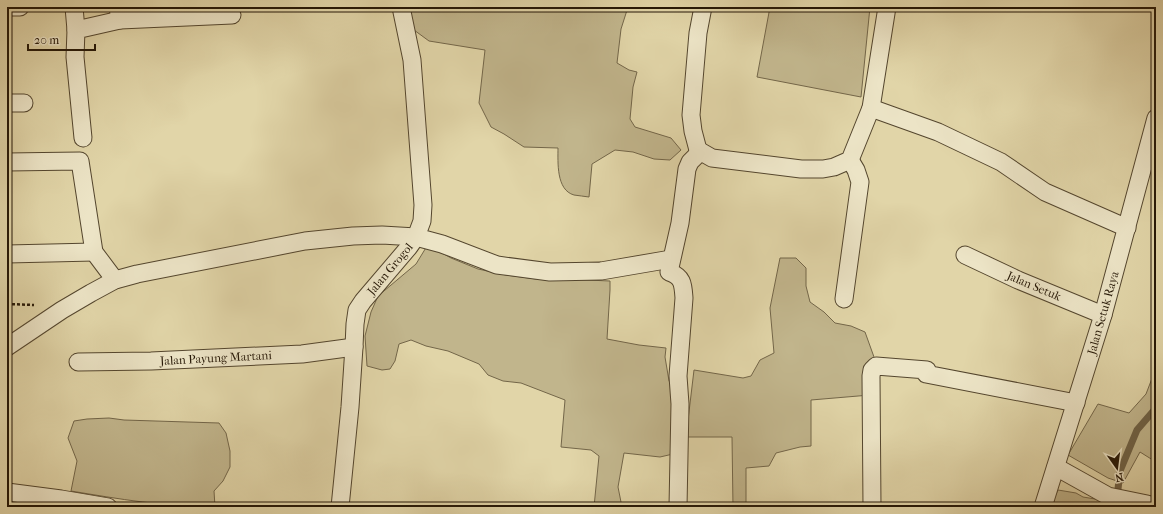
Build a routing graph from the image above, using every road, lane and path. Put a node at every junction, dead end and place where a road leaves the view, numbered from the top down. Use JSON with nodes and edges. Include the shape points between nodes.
{"nodes":[{"id":1,"x":7,"y":7,"type":"edge"},
{"id":2,"x":20,"y":7,"type":"edge"},
{"id":3,"x":74,"y":7,"type":"edge"},
{"id":4,"x":401,"y":7,"type":"edge"},
{"id":5,"x":703,"y":7,"type":"edge"},
{"id":6,"x":887,"y":7,"type":"edge"},
{"id":7,"x":119,"y":13,"type":"edge"},
{"id":8,"x":232,"y":15,"type":"dead end"},
{"id":9,"x":76,"y":30,"type":"junction"},
{"id":10,"x":871,"y":108,"type":"junction"},
{"id":11,"x":1156,"y":118,"type":"edge"},
{"id":12,"x":83,"y":138,"type":"dead end"},
{"id":13,"x":698,"y":150,"type":"junction"},
{"id":14,"x":850,"y":160,"type":"junction"},
{"id":15,"x":7,"y":162,"type":"edge"},
{"id":16,"x":1127,"y":228,"type":"junction"},
{"id":17,"x":416,"y":237,"type":"junction"},
{"id":18,"x":94,"y":252,"type":"junction"},
{"id":19,"x":7,"y":254,"type":"edge"},
{"id":20,"x":965,"y":255,"type":"dead end"},
{"id":21,"x":670,"y":259,"type":"junction"},
{"id":22,"x":115,"y":280,"type":"junction"},
{"id":23,"x":844,"y":299,"type":"dead end"},
{"id":24,"x":1103,"y":315,"type":"junction"},
{"id":25,"x":7,"y":347,"type":"edge"},
{"id":26,"x":354,"y":347,"type":"junction"},
{"id":27,"x":78,"y":362,"type":"dead end"},
{"id":28,"x":1076,"y":403,"type":"junction"},
{"id":29,"x":1056,"y":468,"type":"junction"},
{"id":30,"x":7,"y":492,"type":"edge"},
{"id":31,"x":108,"y":507,"type":"edge"},
{"id":32,"x":340,"y":507,"type":"edge"},
{"id":33,"x":678,"y":507,"type":"edge"},
{"id":34,"x":872,"y":507,"type":"edge"},
{"id":35,"x":1043,"y":507,"type":"edge"},
{"id":36,"x":1156,"y":507,"type":"edge"}],
"edges":[{"from":1,"to":2,"type":"street"},
{"from":3,"to":9,"type":"street"},
{"from":4,"to":17,"type":"street","name":"Jalan Grogol","via":[[412,60],[422,205],[422,221]]},
{"from":5,"to":13,"type":"street","via":[[698,33],[691,115]]},
{"from":6,"to":10,"type":"street"},
{"from":7,"to":8,"type":"street"},
{"from":7,"to":9,"type":"street"},
{"from":9,"to":12,"type":"street","via":[[75,57]]},
{"from":10,"to":14,"type":"street"},
{"from":10,"to":16,"type":"street","via":[[938,132],[1001,162],[1045,192]]},
{"from":11,"to":16,"type":"street","name":"Jalan Setuk Raya"},
{"from":13,"to":14,"type":"street","via":[[712,158],[801,169],[834,167]]},
{"from":13,"to":21,"type":"street","via":[[687,169],[680,223]]},
{"from":14,"to":23,"type":"street","via":[[860,182]]},
{"from":15,"to":18,"type":"street","via":[[80,161]]},
{"from":16,"to":24,"type":"street","name":"Jalan Setuk Raya"},
{"from":17,"to":21,"type":"street","via":[[497,264],[550,272],[601,271]]},
{"from":17,"to":22,"type":"street","via":[[353,236],[305,241]]},
{"from":17,"to":26,"type":"street","name":"Jalan Grogol","via":[[357,310]]},
{"from":18,"to":19,"type":"street"},
{"from":18,"to":22,"type":"street"},
{"from":20,"to":24,"type":"street","name":"Jalan Setuk"},
{"from":21,"to":33,"type":"street","via":[[669,272],[678,275],[683,285],[684,298],[678,376]]},
{"from":22,"to":25,"type":"street","via":[[62,310]]},
{"from":24,"to":28,"type":"street","name":"Jalan Setuk Raya"},
{"from":26,"to":27,"type":"street","name":"Jalan Payung Martani","via":[[302,354]]},
{"from":26,"to":32,"type":"street","name":"Jalan Grogol"},
{"from":28,"to":29,"type":"street","name":"Jalan Setuk Raya"},
{"from":28,"to":34,"type":"street","via":[[926,374],[927,370],[876,366],[871,376]]},
{"from":29,"to":35,"type":"street","name":"Jalan Setuk Raya"},
{"from":29,"to":36,"type":"street","via":[[1108,496]]},
{"from":30,"to":31,"type":"street"}]}
